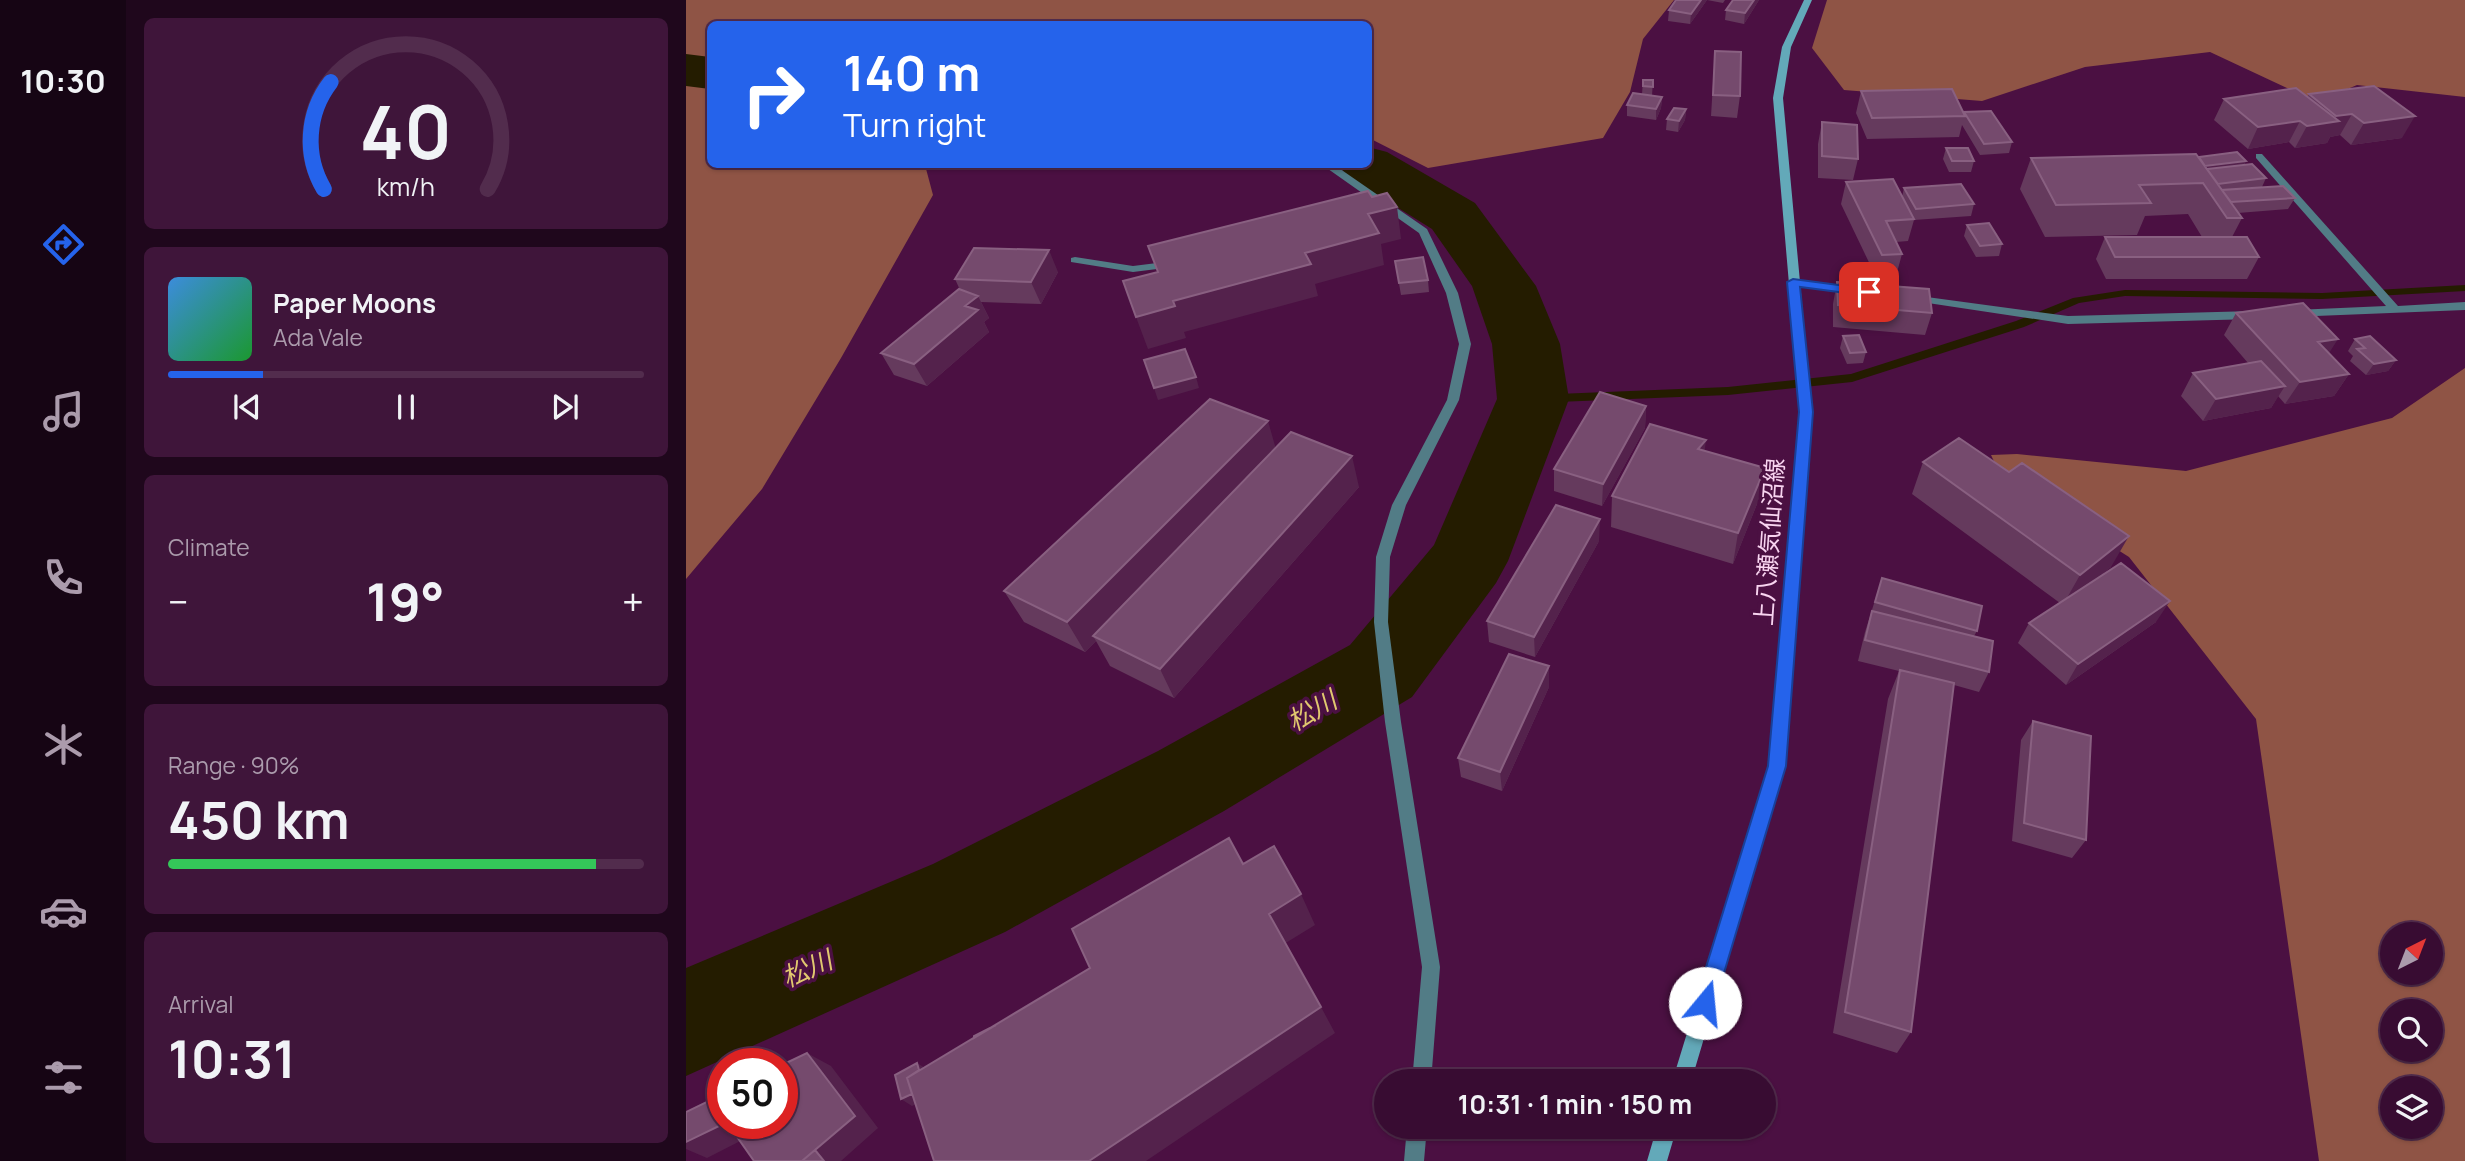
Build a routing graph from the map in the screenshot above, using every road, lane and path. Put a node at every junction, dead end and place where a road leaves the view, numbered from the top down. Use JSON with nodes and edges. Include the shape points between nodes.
{"nodes":[{"id":1,"x":1808,"y":0,"type":"edge"},
{"id":2,"x":2259,"y":156,"type":"dead end"},
{"id":3,"x":1331,"y":168,"type":"edge"},
{"id":4,"x":1396,"y":211,"type":"junction"},
{"id":5,"x":1382,"y":214,"type":"edge"},
{"id":6,"x":1075,"y":260,"type":"dead end"},
{"id":7,"x":1179,"y":263,"type":"edge"},
{"id":8,"x":1793,"y":282,"type":"junction"},
{"id":9,"x":1861,"y":291,"type":"edge"},
{"id":10,"x":1902,"y":297,"type":"edge"},
{"id":11,"x":2465,"y":306,"type":"edge"},
{"id":12,"x":2395,"y":309,"type":"junction"},
{"id":13,"x":2264,"y":315,"type":"edge"},
{"id":14,"x":2278,"y":315,"type":"edge"},
{"id":15,"x":1422,"y":1069,"type":"edge"},
{"id":16,"x":1685,"y":1069,"type":"edge"},
{"id":17,"x":1416,"y":1139,"type":"edge"},
{"id":18,"x":1663,"y":1139,"type":"edge"},
{"id":19,"x":1414,"y":1161,"type":"edge"},
{"id":20,"x":1657,"y":1161,"type":"edge"}],
"edges":[{"from":1,"to":8,"type":"main road","name":"上八瀬気仙沼線","via":[[1781,64],[1778,98]]},
{"from":2,"to":12,"type":"street"},
{"from":3,"to":4,"type":"street"},
{"from":4,"to":5,"type":"street"},
{"from":4,"to":15,"type":"street","via":[[1423,230],[1452,293],[1465,344],[1453,400],[1399,505],[1383,557],[1381,622],[1431,967]]},
{"from":6,"to":7,"type":"street","via":[[1133,269]]},
{"from":8,"to":9,"type":"street"},
{"from":8,"to":16,"type":"main road","name":"上八瀬気仙沼線","via":[[1806,412],[1777,766]]},
{"from":10,"to":13,"type":"street","via":[[2068,320]]},
{"from":11,"to":12,"type":"street"},
{"from":12,"to":14,"type":"street"},
{"from":17,"to":19,"type":"street"},
{"from":18,"to":20,"type":"main road"}]}
